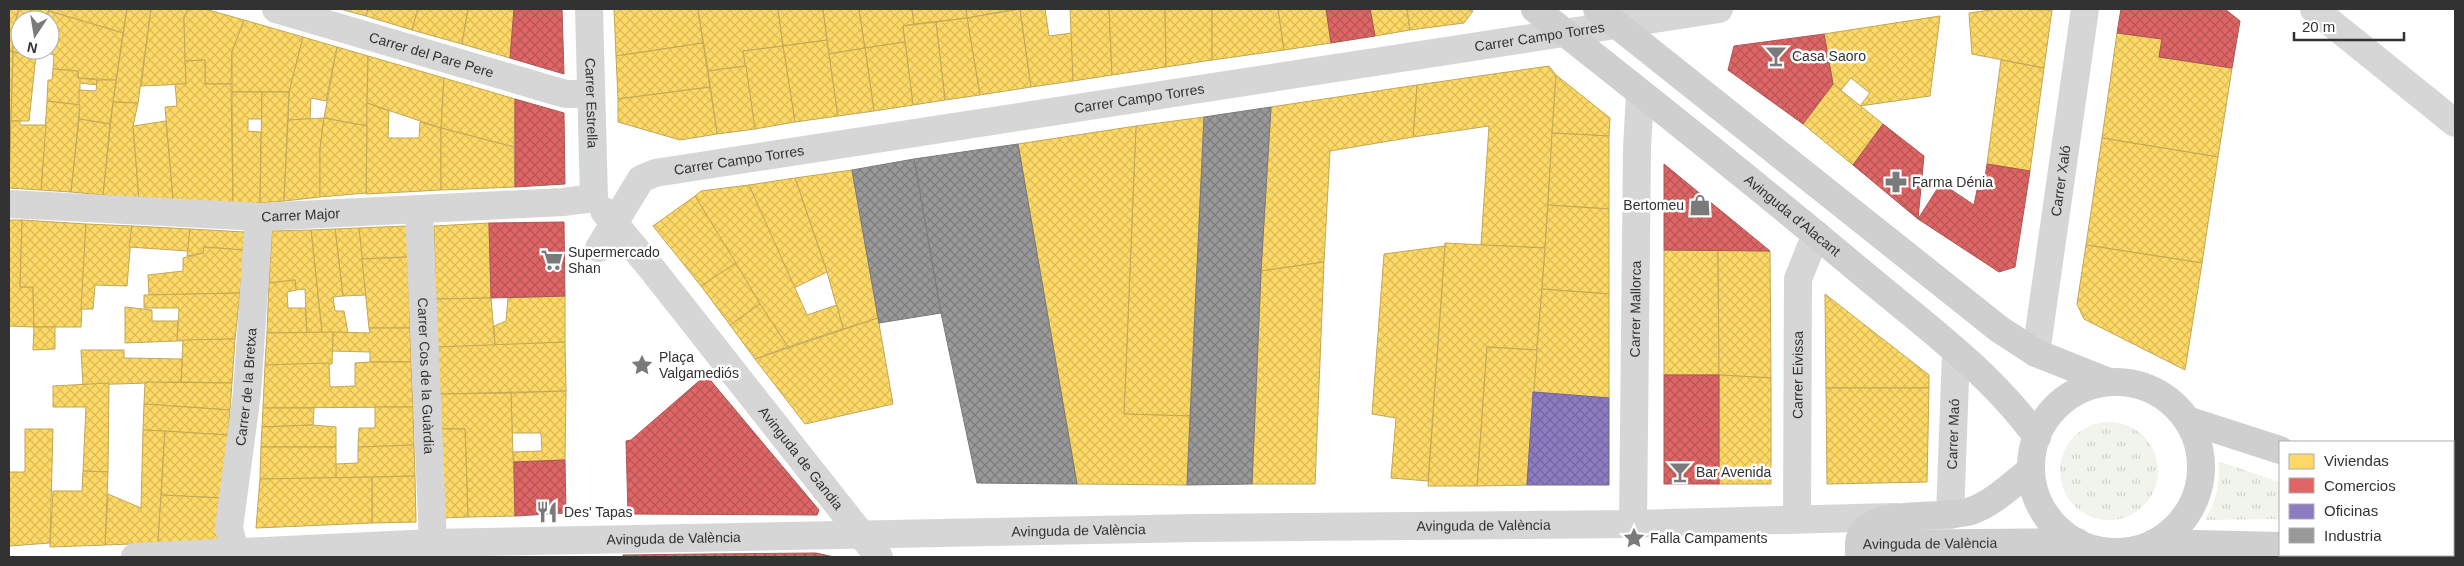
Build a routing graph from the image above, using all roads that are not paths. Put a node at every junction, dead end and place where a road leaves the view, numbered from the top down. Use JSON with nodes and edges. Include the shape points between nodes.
{"nodes":[{"id":1,"x":276,"y":9,"type":"edge"},
{"id":2,"x":588,"y":9,"type":"edge"},
{"id":3,"x":1535,"y":9,"type":"edge"},
{"id":4,"x":1719,"y":9,"type":"edge"},
{"id":5,"x":2086,"y":9,"type":"edge"},
{"id":6,"x":2314,"y":9,"type":"edge"},
{"id":7,"x":1606,"y":16,"type":"edge"},
{"id":8,"x":1566,"y":33,"type":"junction"},
{"id":9,"x":590,"y":94,"type":"junction"},
{"id":10,"x":1640,"y":94,"type":"junction"},
{"id":11,"x":2455,"y":123,"type":"edge"},
{"id":12,"x":594,"y":198,"type":"junction"},
{"id":13,"x":9,"y":204,"type":"edge"},
{"id":14,"x":419,"y":210,"type":"junction"},
{"id":15,"x":259,"y":217,"type":"junction"},
{"id":16,"x":614,"y":224,"type":"junction"},
{"id":17,"x":1816,"y":234,"type":"junction"},
{"id":18,"x":599,"y":248,"type":"dead end"},
{"id":19,"x":1956,"y":353,"type":"junction"},
{"id":20,"x":2036,"y":353,"type":"junction"},
{"id":21,"x":2109,"y":382,"type":"junction"},
{"id":22,"x":2187,"y":420,"type":"junction"},
{"id":23,"x":2037,"y":437,"type":"junction"},
{"id":24,"x":2279,"y":450,"type":"edge"},
{"id":25,"x":2031,"y":470,"type":"junction"},
{"id":26,"x":1950,"y":515,"type":"junction"},
{"id":27,"x":1923,"y":516,"type":"junction"},
{"id":28,"x":1797,"y":519,"type":"junction"},
{"id":29,"x":1634,"y":524,"type":"junction"},
{"id":30,"x":863,"y":534,"type":"junction"},
{"id":31,"x":2077,"y":542,"type":"junction"},
{"id":32,"x":2154,"y":543,"type":"junction"},
{"id":33,"x":2279,"y":546,"type":"edge"},
{"id":34,"x":599,"y":548,"type":"edge"},
{"id":35,"x":431,"y":550,"type":"edge"},
{"id":36,"x":1859,"y":551,"type":"edge"},
{"id":37,"x":2117,"y":555,"type":"edge"},
{"id":38,"x":236,"y":556,"type":"edge"},
{"id":39,"x":135,"y":557,"type":"edge"},
{"id":40,"x":879,"y":557,"type":"edge"}],
"edges":[{"from":1,"to":9,"type":"street","name":"Carrer del Pare Pere","via":[[561,92]]},
{"from":2,"to":9,"type":"street","name":"Carrer Estrella"},
{"from":3,"to":8,"type":"main road","name":"Avinguda d'Alacant"},
{"from":4,"to":7,"type":"street","name":"Carrer Campo Torres"},
{"from":5,"to":20,"type":"street","name":"Carrer Xaló"},
{"from":6,"to":11,"type":"street"},
{"from":7,"to":8,"type":"street","name":"Carrer Campo Torres"},
{"from":7,"to":20,"type":"main road","via":[[1999,329]]},
{"from":8,"to":10,"type":"main road","name":"Avinguda d'Alacant"},
{"from":8,"to":16,"type":"street","name":"Carrer Campo Torres","via":[[655,173],[642,179]]},
{"from":9,"to":12,"type":"street","name":"Carrer Estrella"},
{"from":10,"to":17,"type":"main road","name":"Avinguda d'Alacant"},
{"from":10,"to":29,"type":"street","name":"Carrer Mallorca"},
{"from":12,"to":14,"type":"street","name":"Carrer Major"},
{"from":12,"to":16,"type":"street"},
{"from":13,"to":15,"type":"street","name":"Carrer Major"},
{"from":14,"to":15,"type":"street","name":"Carrer Major"},
{"from":14,"to":35,"type":"street","name":"Carrer Cos de la Guàrdia"},
{"from":15,"to":38,"type":"street","name":"Carrer de la Bretxa","via":[[247,393],[229,528]]},
{"from":16,"to":18,"type":"street","name":"Carrer Campo Torres"},
{"from":16,"to":30,"type":"street","name":"Avinguda de Gandia"},
{"from":17,"to":19,"type":"main road","name":"Avinguda d'Alacant"},
{"from":17,"to":28,"type":"street","name":"Carrer Eivissa","via":[[1798,279]]},
{"from":19,"to":23,"type":"main road","name":"Avinguda d'Alacant","via":[[2018,410]]},
{"from":19,"to":26,"type":"street","name":"Carrer Maó"},
{"from":20,"to":21,"type":"main road"},
{"from":21,"to":22,"type":"main road","via":[[2153,390],[2172,403]]},
{"from":21,"to":23,"type":"main road","via":[[2086,387],[2065,399],[2048,416]]},
{"from":22,"to":24,"type":"main road"},
{"from":22,"to":32,"type":"main road","via":[[2198,442],[2202,465],[2199,489],[2189,511],[2174,529]]},
{"from":23,"to":25,"type":"main road"},
{"from":25,"to":26,"type":"main road","name":"Avinguda de València","via":[[1981,507]]},
{"from":25,"to":31,"type":"main road","via":[[2035,492],[2044,512],[2058,529]]},
{"from":26,"to":27,"type":"main road","name":"Avinguda de València"},
{"from":27,"to":28,"type":"street","name":"Avinguda de València"},
{"from":27,"to":36,"type":"main road","name":"Avinguda de València","via":[[1868,526],[1861,534]]},
{"from":28,"to":29,"type":"street","name":"Avinguda de València"},
{"from":29,"to":30,"type":"street","name":"Avinguda de València"},
{"from":30,"to":34,"type":"street","name":"Avinguda de València"},
{"from":30,"to":40,"type":"street","name":"Avinguda de Gandia"},
{"from":31,"to":36,"type":"main road","name":"Avinguda de València"},
{"from":31,"to":37,"type":"main road"},
{"from":32,"to":33,"type":"main road"},
{"from":32,"to":37,"type":"main road"},
{"from":34,"to":35,"type":"street","name":"Avinguda de València"},
{"from":35,"to":38,"type":"street","name":"Avinguda de València"},
{"from":38,"to":39,"type":"street","name":"Avinguda de València"}]}
